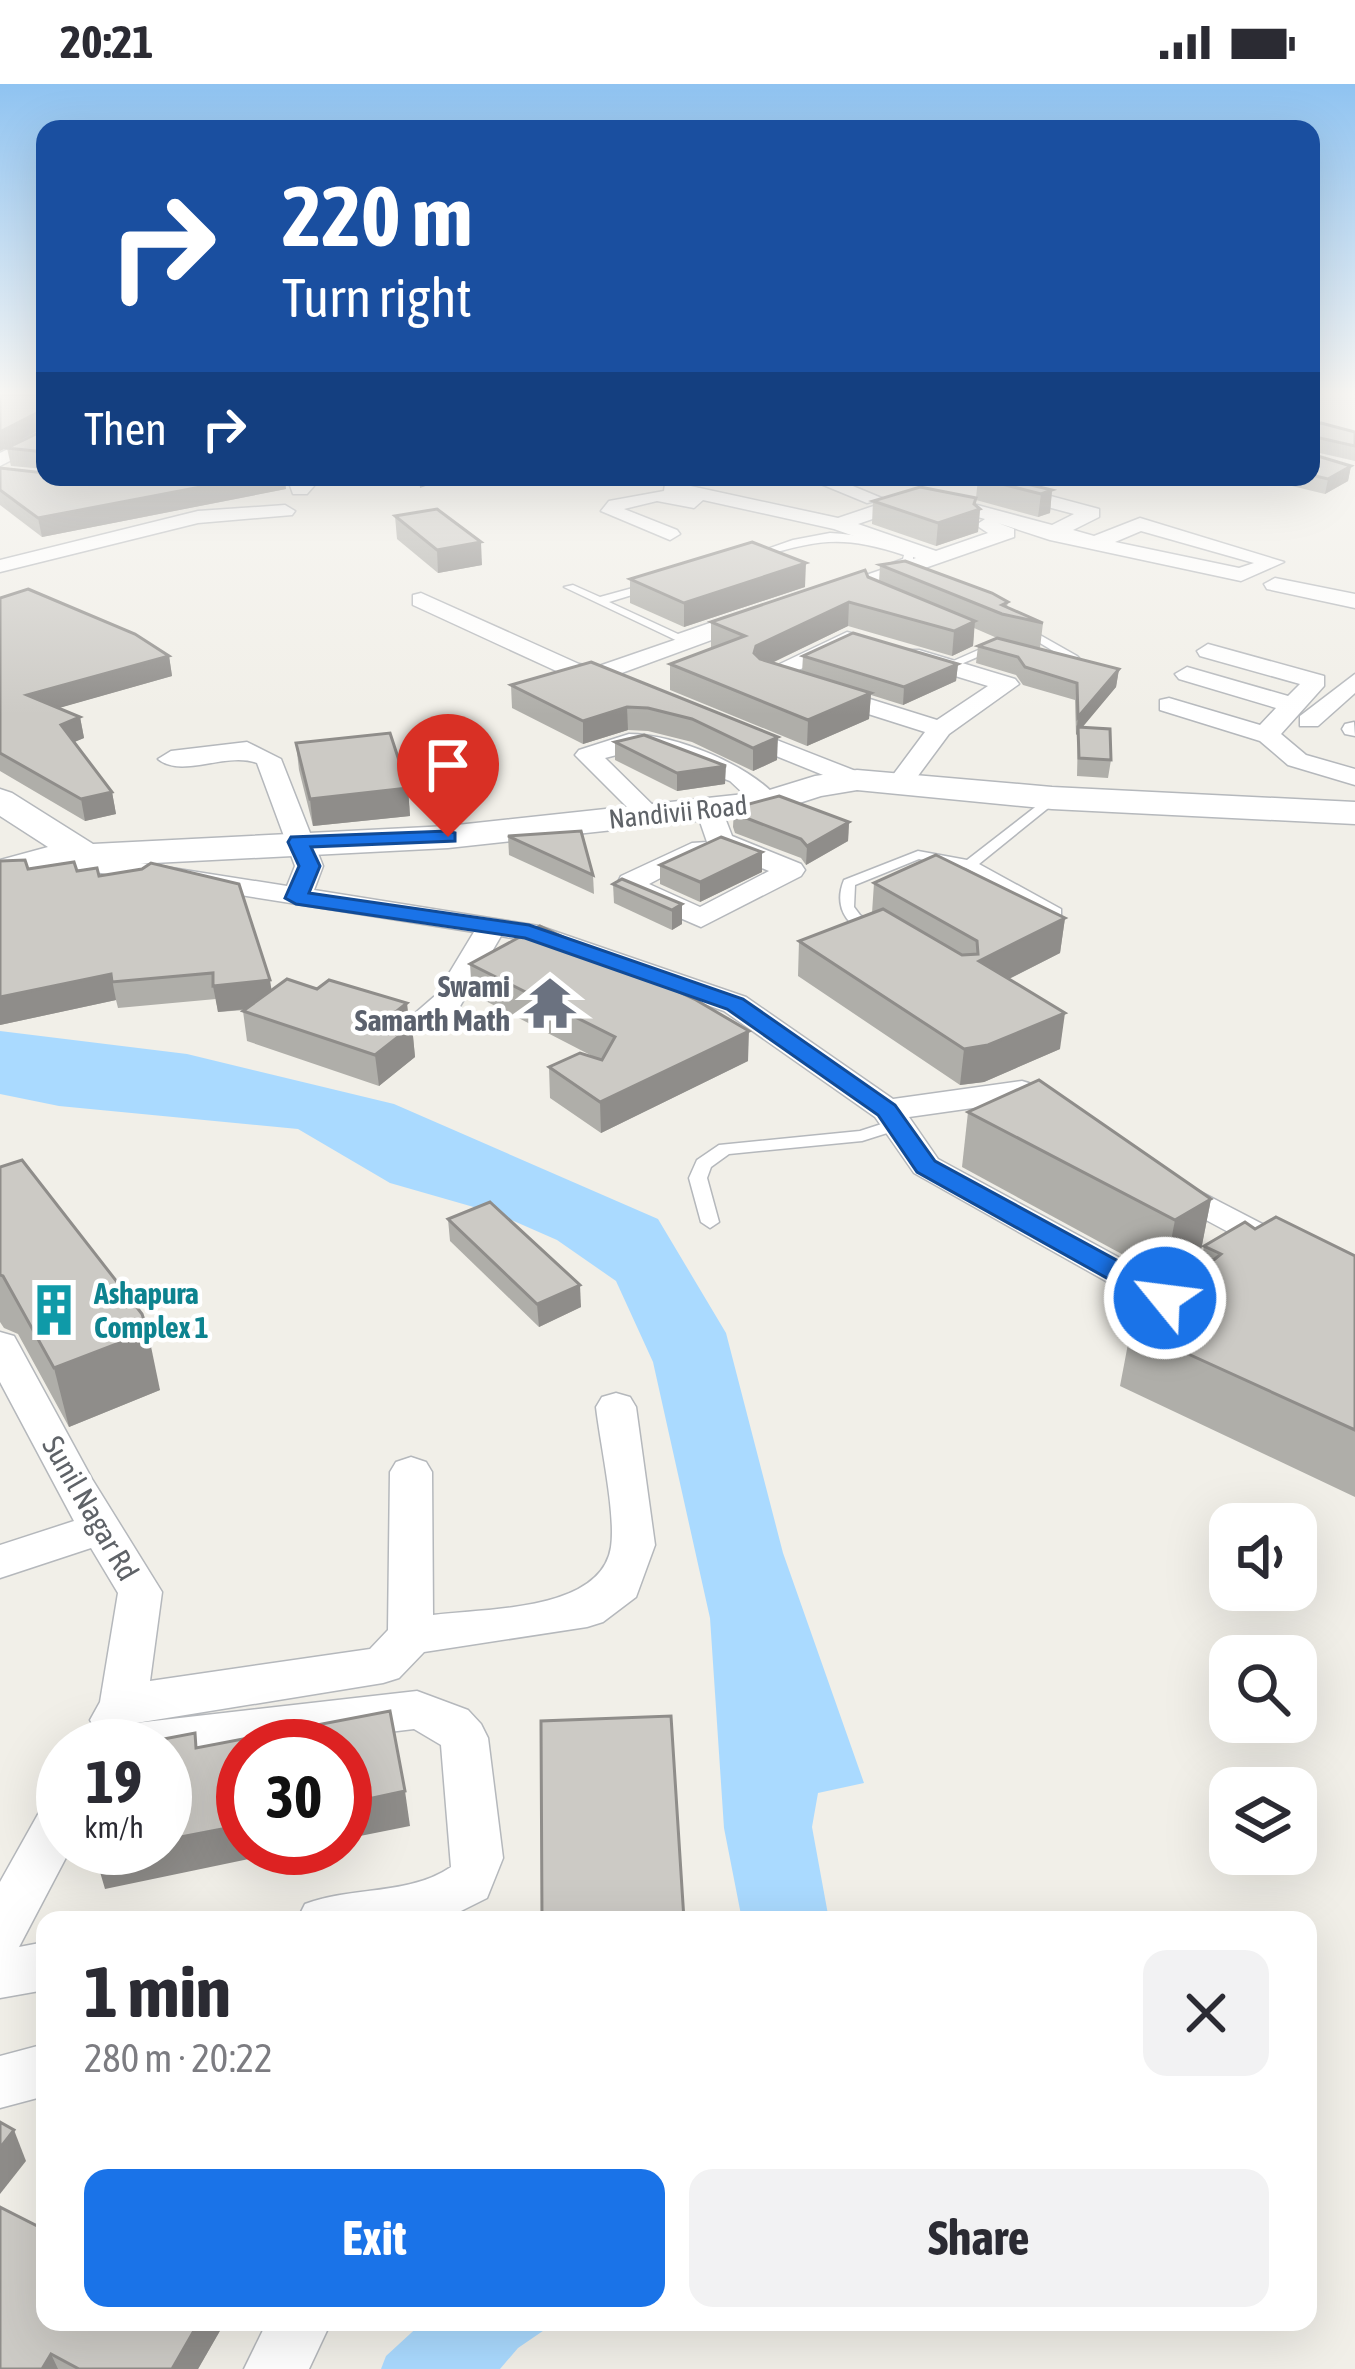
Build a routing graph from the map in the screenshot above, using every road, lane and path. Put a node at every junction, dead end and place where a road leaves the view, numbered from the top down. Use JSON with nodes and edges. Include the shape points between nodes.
{"nodes":[{"id":1,"x":637,"y":502,"type":"edge"},
{"id":2,"x":707,"y":502,"type":"edge"},
{"id":3,"x":713,"y":502,"type":"edge"},
{"id":4,"x":917,"y":502,"type":"edge"},
{"id":5,"x":941,"y":502,"type":"edge"},
{"id":6,"x":1047,"y":502,"type":"edge"},
{"id":7,"x":717,"y":503,"type":"junction"},
{"id":8,"x":285,"y":511,"type":"dead end"},
{"id":9,"x":762,"y":516,"type":"dead end"},
{"id":10,"x":644,"y":524,"type":"junction"},
{"id":11,"x":843,"y":525,"type":"junction"},
{"id":12,"x":670,"y":534,"type":"dead end"},
{"id":13,"x":1050,"y":534,"type":"junction"},
{"id":14,"x":1091,"y":544,"type":"junction"},
{"id":15,"x":728,"y":563,"type":"edge"},
{"id":16,"x":0,"y":566,"type":"edge"},
{"id":17,"x":934,"y":566,"type":"junction"},
{"id":18,"x":893,"y":579,"type":"edge"},
{"id":19,"x":664,"y":582,"type":"edge"},
{"id":20,"x":1275,"y":584,"type":"dead end"},
{"id":21,"x":569,"y":587,"type":"dead end"},
{"id":22,"x":824,"y":589,"type":"edge"},
{"id":23,"x":421,"y":600,"type":"dead end"},
{"id":24,"x":1355,"y":601,"type":"edge"},
{"id":25,"x":599,"y":602,"type":"junction"},
{"id":26,"x":1017,"y":625,"type":"edge"},
{"id":27,"x":974,"y":638,"type":"edge"},
{"id":28,"x":682,"y":640,"type":"junction"},
{"id":29,"x":994,"y":646,"type":"junction"},
{"id":30,"x":1011,"y":650,"type":"edge"},
{"id":31,"x":1208,"y":651,"type":"dead end"},
{"id":32,"x":1040,"y":657,"type":"edge"},
{"id":33,"x":1067,"y":663,"type":"junction"},
{"id":34,"x":949,"y":666,"type":"junction"},
{"id":35,"x":1084,"y":668,"type":"edge"},
{"id":36,"x":598,"y":674,"type":"junction"},
{"id":37,"x":1187,"y":674,"type":"dead end"},
{"id":38,"x":1352,"y":686,"type":"edge"},
{"id":39,"x":663,"y":701,"type":"edge"},
{"id":40,"x":1168,"y":705,"type":"dead end"},
{"id":41,"x":1294,"y":706,"type":"junction"},
{"id":42,"x":706,"y":718,"type":"edge"},
{"id":43,"x":940,"y":729,"type":"junction"},
{"id":44,"x":1269,"y":736,"type":"junction"},
{"id":45,"x":171,"y":759,"type":"dead end"},
{"id":46,"x":1343,"y":766,"type":"edge"},
{"id":47,"x":857,"y":780,"type":"junction"},
{"id":48,"x":899,"y":783,"type":"junction"},
{"id":49,"x":1052,"y":798,"type":"junction"},
{"id":50,"x":0,"y":800,"type":"edge"},
{"id":51,"x":768,"y":802,"type":"junction"},
{"id":52,"x":1355,"y":814,"type":"edge"},
{"id":53,"x":651,"y":816,"type":"junction"},
{"id":54,"x":0,"y":823,"type":"edge"},
{"id":55,"x":715,"y":826,"type":"junction"},
{"id":56,"x":298,"y":842,"type":"junction"},
{"id":57,"x":69,"y":856,"type":"junction"},
{"id":58,"x":970,"y":865,"type":"junction"},
{"id":59,"x":0,"y":872,"type":"edge"},
{"id":60,"x":296,"y":898,"type":"junction"},
{"id":61,"x":1056,"y":911,"type":"edge"},
{"id":62,"x":494,"y":924,"type":"junction"},
{"id":63,"x":888,"y":938,"type":"edge"},
{"id":64,"x":422,"y":1021,"type":"dead end"},
{"id":65,"x":892,"y":1117,"type":"junction"},
{"id":66,"x":1072,"y":1133,"type":"edge"},
{"id":67,"x":1129,"y":1165,"type":"edge"},
{"id":68,"x":710,"y":1222,"type":"dead end"},
{"id":69,"x":1262,"y":1238,"type":"junction"},
{"id":70,"x":1355,"y":1288,"type":"edge"},
{"id":71,"x":0,"y":1345,"type":"edge"},
{"id":72,"x":616,"y":1407,"type":"dead end"},
{"id":73,"x":411,"y":1472,"type":"dead end"},
{"id":74,"x":101,"y":1528,"type":"junction"},
{"id":75,"x":0,"y":1562,"type":"edge"},
{"id":76,"x":412,"y":1636,"type":"junction"},
{"id":77,"x":114,"y":1719,"type":"edge"},
{"id":78,"x":164,"y":1719,"type":"edge"},
{"id":79,"x":192,"y":1726,"type":"edge"},
{"id":80,"x":36,"y":1864,"type":"edge"},
{"id":81,"x":378,"y":1911,"type":"edge"},
{"id":82,"x":0,"y":1930,"type":"edge"},
{"id":83,"x":36,"y":1968,"type":"edge"},
{"id":84,"x":0,"y":1974,"type":"edge"},
{"id":85,"x":297,"y":2331,"type":"edge"},
{"id":86,"x":274,"y":2369,"type":"edge"}],
"edges":[{"from":1,"to":10,"type":"street","via":[[613,508]]},
{"from":2,"to":7,"type":"street"},
{"from":3,"to":7,"type":"street"},
{"from":4,"to":11,"type":"street"},
{"from":5,"to":13,"type":"street"},
{"from":6,"to":13,"type":"street","via":[[1092,513]]},
{"from":7,"to":9,"type":"street"},
{"from":7,"to":10,"type":"street"},
{"from":7,"to":11,"type":"street"},
{"from":8,"to":16,"type":"street","via":[[199,517]]},
{"from":10,"to":12,"type":"street"},
{"from":11,"to":17,"type":"street"},
{"from":11,"to":17,"type":"street","via":[[920,502],[944,509],[935,514],[1007,533]]},
{"from":13,"to":14,"type":"street"},
{"from":14,"to":14,"type":"street","via":[[1241,575],[1274,562],[1140,524]]},
{"from":15,"to":22,"type":"lane","via":[[850,534],[909,554],[908,561]]},
{"from":17,"to":18,"type":"lane"},
{"from":17,"to":28,"type":"street"},
{"from":19,"to":25,"type":"lane"},
{"from":20,"to":24,"type":"street"},
{"from":21,"to":25,"type":"lane"},
{"from":23,"to":36,"type":"street"},
{"from":25,"to":28,"type":"lane"},
{"from":26,"to":33,"type":"lane","via":[[1073,658]]},
{"from":27,"to":29,"type":"lane"},
{"from":28,"to":36,"type":"street"},
{"from":29,"to":30,"type":"lane"},
{"from":29,"to":34,"type":"lane"},
{"from":31,"to":41,"type":"street","via":[[1316,681]]},
{"from":32,"to":33,"type":"lane"},
{"from":33,"to":35,"type":"lane"},
{"from":34,"to":43,"type":"street","via":[[1007,683]]},
{"from":34,"to":43,"type":"street","via":[[850,637],[769,675]]},
{"from":36,"to":39,"type":"street"},
{"from":37,"to":41,"type":"street"},
{"from":38,"to":46,"type":"street","via":[[1294,734]]},
{"from":40,"to":44,"type":"street"},
{"from":41,"to":44,"type":"street"},
{"from":42,"to":47,"type":"street"},
{"from":43,"to":48,"type":"street"},
{"from":44,"to":46,"type":"street","via":[[1287,754]]},
{"from":45,"to":56,"type":"street","via":[[260,752]]},
{"from":47,"to":48,"type":"street","name":"Nandivii Road"},
{"from":47,"to":51,"type":"street","name":"Nandivii Road"},
{"from":48,"to":49,"type":"street","name":"Nandivii Road"},
{"from":49,"to":52,"type":"street","name":"Nandivii Road"},
{"from":49,"to":58,"type":"lane"},
{"from":50,"to":57,"type":"street"},
{"from":51,"to":53,"type":"street","via":[[739,776],[647,741],[588,755]]},
{"from":51,"to":55,"type":"street","name":"Nandivii Road"},
{"from":53,"to":55,"type":"street","name":"Nandivii Road"},
{"from":53,"to":56,"type":"street","name":"Nandivii Road","via":[[448,837]]},
{"from":54,"to":57,"type":"street"},
{"from":55,"to":55,"type":"street","via":[[791,870],[701,918],[630,886]]},
{"from":56,"to":57,"type":"street","name":"Nandivii Road"},
{"from":56,"to":60,"type":"street","via":[[309,866]]},
{"from":57,"to":59,"type":"street","name":"Nandivii Road"},
{"from":57,"to":60,"type":"street"},
{"from":58,"to":61,"type":"lane"},
{"from":58,"to":63,"type":"lane","via":[[918,856],[849,883],[849,916]]},
{"from":60,"to":62,"type":"street"},
{"from":62,"to":64,"type":"street","via":[[448,1001]]},
{"from":62,"to":65,"type":"street","via":[[735,1004]]},
{"from":65,"to":66,"type":"street","via":[[1022,1091]]},
{"from":65,"to":68,"type":"lane","via":[[862,1136],[724,1149],[698,1178]]},
{"from":65,"to":69,"type":"street","via":[[926,1166],[1165,1298]]},
{"from":67,"to":69,"type":"street"},
{"from":69,"to":70,"type":"street"},
{"from":71,"to":74,"type":"street","name":"Sunil Nagar Rd"},
{"from":72,"to":76,"type":"street","via":[[633,1545],[620,1585],[587,1610]]},
{"from":73,"to":76,"type":"street"},
{"from":74,"to":75,"type":"street"},
{"from":74,"to":77,"type":"street","name":"Sunil Nagar Rd","via":[[140,1592]]},
{"from":76,"to":78,"type":"street","via":[[382,1665]]},
{"from":79,"to":81,"type":"street","via":[[417,1710],[451,1724],[464,1738],[477,1867],[467,1887],[440,1901]]},
{"from":80,"to":82,"type":"street"},
{"from":83,"to":84,"type":"street"},
{"from":85,"to":86,"type":"street"}]}
